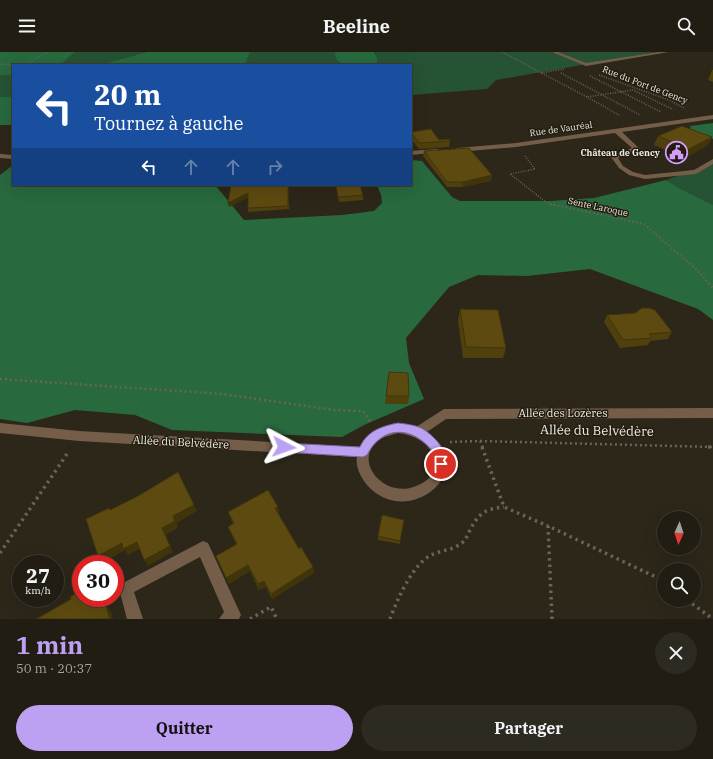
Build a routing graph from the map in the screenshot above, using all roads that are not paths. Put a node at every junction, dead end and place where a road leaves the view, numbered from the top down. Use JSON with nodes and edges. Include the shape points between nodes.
{"nodes":[{"id":1,"x":554,"y":52,"type":"edge"},
{"id":2,"x":667,"y":52,"type":"edge"},
{"id":3,"x":713,"y":117,"type":"edge"},
{"id":4,"x":616,"y":130,"type":"junction"},
{"id":5,"x":412,"y":153,"type":"edge"},
{"id":6,"x":0,"y":156,"type":"edge"},
{"id":7,"x":12,"y":157,"type":"edge"},
{"id":8,"x":713,"y":161,"type":"edge"},
{"id":9,"x":713,"y":413,"type":"edge"},
{"id":10,"x":0,"y":428,"type":"edge"},
{"id":11,"x":418,"y":432,"type":"junction"},
{"id":12,"x":363,"y":452,"type":"junction"},
{"id":13,"x":135,"y":619,"type":"edge"},
{"id":14,"x":227,"y":619,"type":"edge"}],
"edges":[{"from":1,"to":2,"type":"street","via":[[586,65]]},
{"from":3,"to":4,"type":"street","name":"Rue de Vauréal"},
{"from":4,"to":5,"type":"street","name":"Rue de Vauréal","via":[[485,148]]},
{"from":4,"to":8,"type":"street","via":[[637,149],[614,157],[621,167],[631,174],[645,177],[696,172]]},
{"from":6,"to":7,"type":"street"},
{"from":9,"to":11,"type":"street","name":"Allée des Lozères","via":[[444,414]]},
{"from":10,"to":12,"type":"street","name":"Allée du Belvédère","via":[[79,436]]},
{"from":11,"to":12,"type":"street","via":[[388,429],[366,444]]},
{"from":11,"to":12,"type":"street","via":[[434,445],[441,464],[432,485],[422,492],[410,496],[396,496],[383,491],[365,474]]},
{"from":13,"to":14,"type":"street","via":[[126,589],[203,548],[232,615]]}]}
